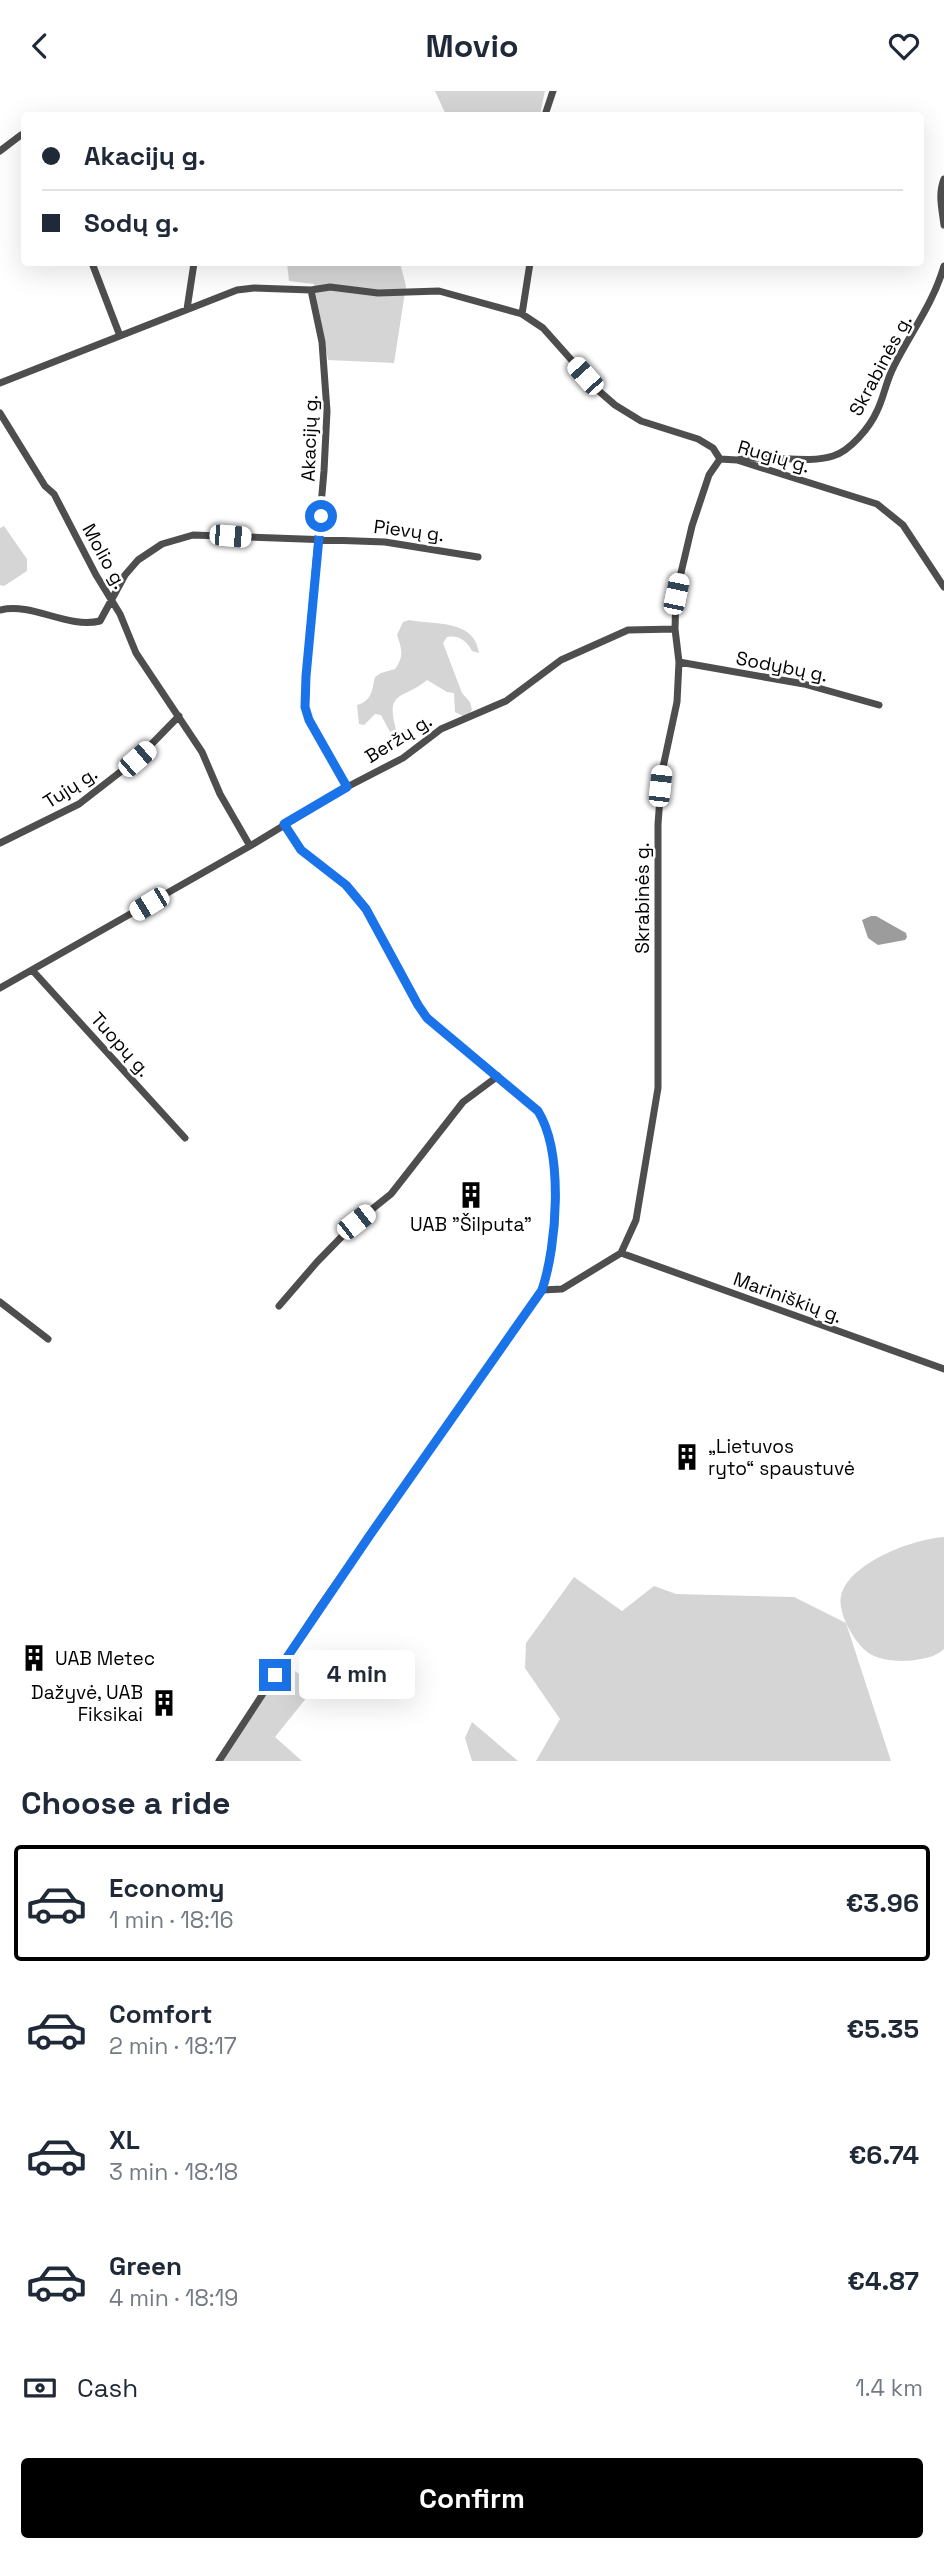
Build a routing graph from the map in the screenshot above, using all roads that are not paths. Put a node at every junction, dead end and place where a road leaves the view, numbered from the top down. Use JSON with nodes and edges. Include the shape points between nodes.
{"nodes":[{"id":1,"x":553,"y":91,"type":"edge"},
{"id":2,"x":546,"y":112,"type":"edge"},
{"id":3,"x":20,"y":135,"type":"dead end"},
{"id":4,"x":0,"y":151,"type":"edge"},
{"id":5,"x":944,"y":179,"type":"edge"},
{"id":6,"x":944,"y":225,"type":"edge"},
{"id":7,"x":93,"y":266,"type":"edge"},
{"id":8,"x":194,"y":266,"type":"edge"},
{"id":9,"x":530,"y":266,"type":"edge"},
{"id":10,"x":944,"y":266,"type":"edge"},
{"id":11,"x":311,"y":290,"type":"junction"},
{"id":12,"x":187,"y":309,"type":"junction"},
{"id":13,"x":522,"y":314,"type":"junction"},
{"id":14,"x":120,"y":336,"type":"junction"},
{"id":15,"x":0,"y":383,"type":"edge"},
{"id":16,"x":0,"y":413,"type":"edge"},
{"id":17,"x":720,"y":459,"type":"junction"},
{"id":18,"x":737,"y":460,"type":"junction"},
{"id":19,"x":319,"y":538,"type":"junction"},
{"id":20,"x":478,"y":557,"type":"dead end"},
{"id":21,"x":944,"y":587,"type":"edge"},
{"id":22,"x":112,"y":601,"type":"junction"},
{"id":23,"x":0,"y":610,"type":"edge"},
{"id":24,"x":675,"y":629,"type":"junction"},
{"id":25,"x":679,"y":662,"type":"junction"},
{"id":26,"x":878,"y":705,"type":"dead end"},
{"id":27,"x":179,"y":716,"type":"junction"},
{"id":28,"x":347,"y":787,"type":"junction"},
{"id":29,"x":284,"y":824,"type":"junction"},
{"id":30,"x":0,"y":843,"type":"edge"},
{"id":31,"x":250,"y":846,"type":"junction"},
{"id":32,"x":33,"y":971,"type":"junction"},
{"id":33,"x":0,"y":988,"type":"edge"},
{"id":34,"x":498,"y":1076,"type":"junction"},
{"id":35,"x":185,"y":1138,"type":"dead end"},
{"id":36,"x":621,"y":1254,"type":"junction"},
{"id":37,"x":542,"y":1290,"type":"junction"},
{"id":38,"x":0,"y":1302,"type":"edge"},
{"id":39,"x":279,"y":1306,"type":"dead end"},
{"id":40,"x":48,"y":1339,"type":"dead end"},
{"id":41,"x":944,"y":1369,"type":"edge"},
{"id":42,"x":219,"y":1761,"type":"edge"}],
"edges":[{"from":1,"to":2,"type":"street"},
{"from":3,"to":4,"type":"street"},
{"from":5,"to":6,"type":"street","via":[[940,201]]},
{"from":7,"to":14,"type":"street"},
{"from":8,"to":12,"type":"street"},
{"from":9,"to":13,"type":"street"},
{"from":10,"to":18,"type":"street","name":"Skrabinės g.","via":[[927,311],[886,381],[877,412],[841,453],[820,459]]},
{"from":11,"to":12,"type":"street","via":[[237,290]]},
{"from":11,"to":13,"type":"street","via":[[439,291]]},
{"from":11,"to":19,"type":"street","name":"Akacijų g.","via":[[326,388]]},
{"from":12,"to":14,"type":"street"},
{"from":13,"to":17,"type":"street","name":"Rugių g.","via":[[543,328],[615,405],[642,421],[698,439]]},
{"from":14,"to":15,"type":"street"},
{"from":16,"to":22,"type":"street","name":"Molio g.","via":[[54,494]]},
{"from":17,"to":18,"type":"street","name":"Rugių g."},
{"from":17,"to":24,"type":"street","name":"Skrabinės g.","via":[[709,475],[685,552],[676,594]]},
{"from":18,"to":21,"type":"street","name":"Rugių g.","via":[[877,504],[904,525]]},
{"from":19,"to":20,"type":"street","name":"Pievų g.","via":[[415,545]]},
{"from":19,"to":22,"type":"street","name":"Pievų g.","via":[[211,534],[175,539],[138,560]]},
{"from":19,"to":28,"type":"street","name":"Akacijų g.","via":[[305,707]]},
{"from":22,"to":23,"type":"street","name":"Pievų g.","via":[[100,621],[85,623]]},
{"from":22,"to":27,"type":"street","name":"Molio g.","via":[[136,653]]},
{"from":24,"to":25,"type":"street","name":"Skrabinės g."},
{"from":24,"to":28,"type":"street","name":"Beržų g.","via":[[628,630],[561,660],[506,701],[441,729],[403,758]]},
{"from":25,"to":26,"type":"street","name":"Sodybų g.","via":[[804,684]]},
{"from":25,"to":36,"type":"street","name":"Skrabinės g.","via":[[658,824],[658,1088],[636,1220]]},
{"from":27,"to":30,"type":"street","name":"Tujų g.","via":[[137,759],[79,804]]},
{"from":27,"to":31,"type":"street","name":"Molio g."},
{"from":28,"to":29,"type":"street","name":"Beržų g."},
{"from":29,"to":31,"type":"street","name":"Beržų g."},
{"from":29,"to":34,"type":"street","via":[[301,850],[346,885],[366,909],[427,1018]]},
{"from":31,"to":32,"type":"street","name":"Beržų g."},
{"from":32,"to":33,"type":"street","name":"Beržų g."},
{"from":32,"to":35,"type":"street","name":"Tuopų g."},
{"from":34,"to":37,"type":"street","via":[[538,1111],[548,1128],[554,1245]]},
{"from":34,"to":39,"type":"street","via":[[463,1101],[391,1194],[356,1222]]},
{"from":36,"to":37,"type":"street","via":[[562,1289]]},
{"from":36,"to":41,"type":"street","name":"Mariniškių g."},
{"from":37,"to":42,"type":"street","via":[[317,1611]]},
{"from":38,"to":40,"type":"street"}]}
